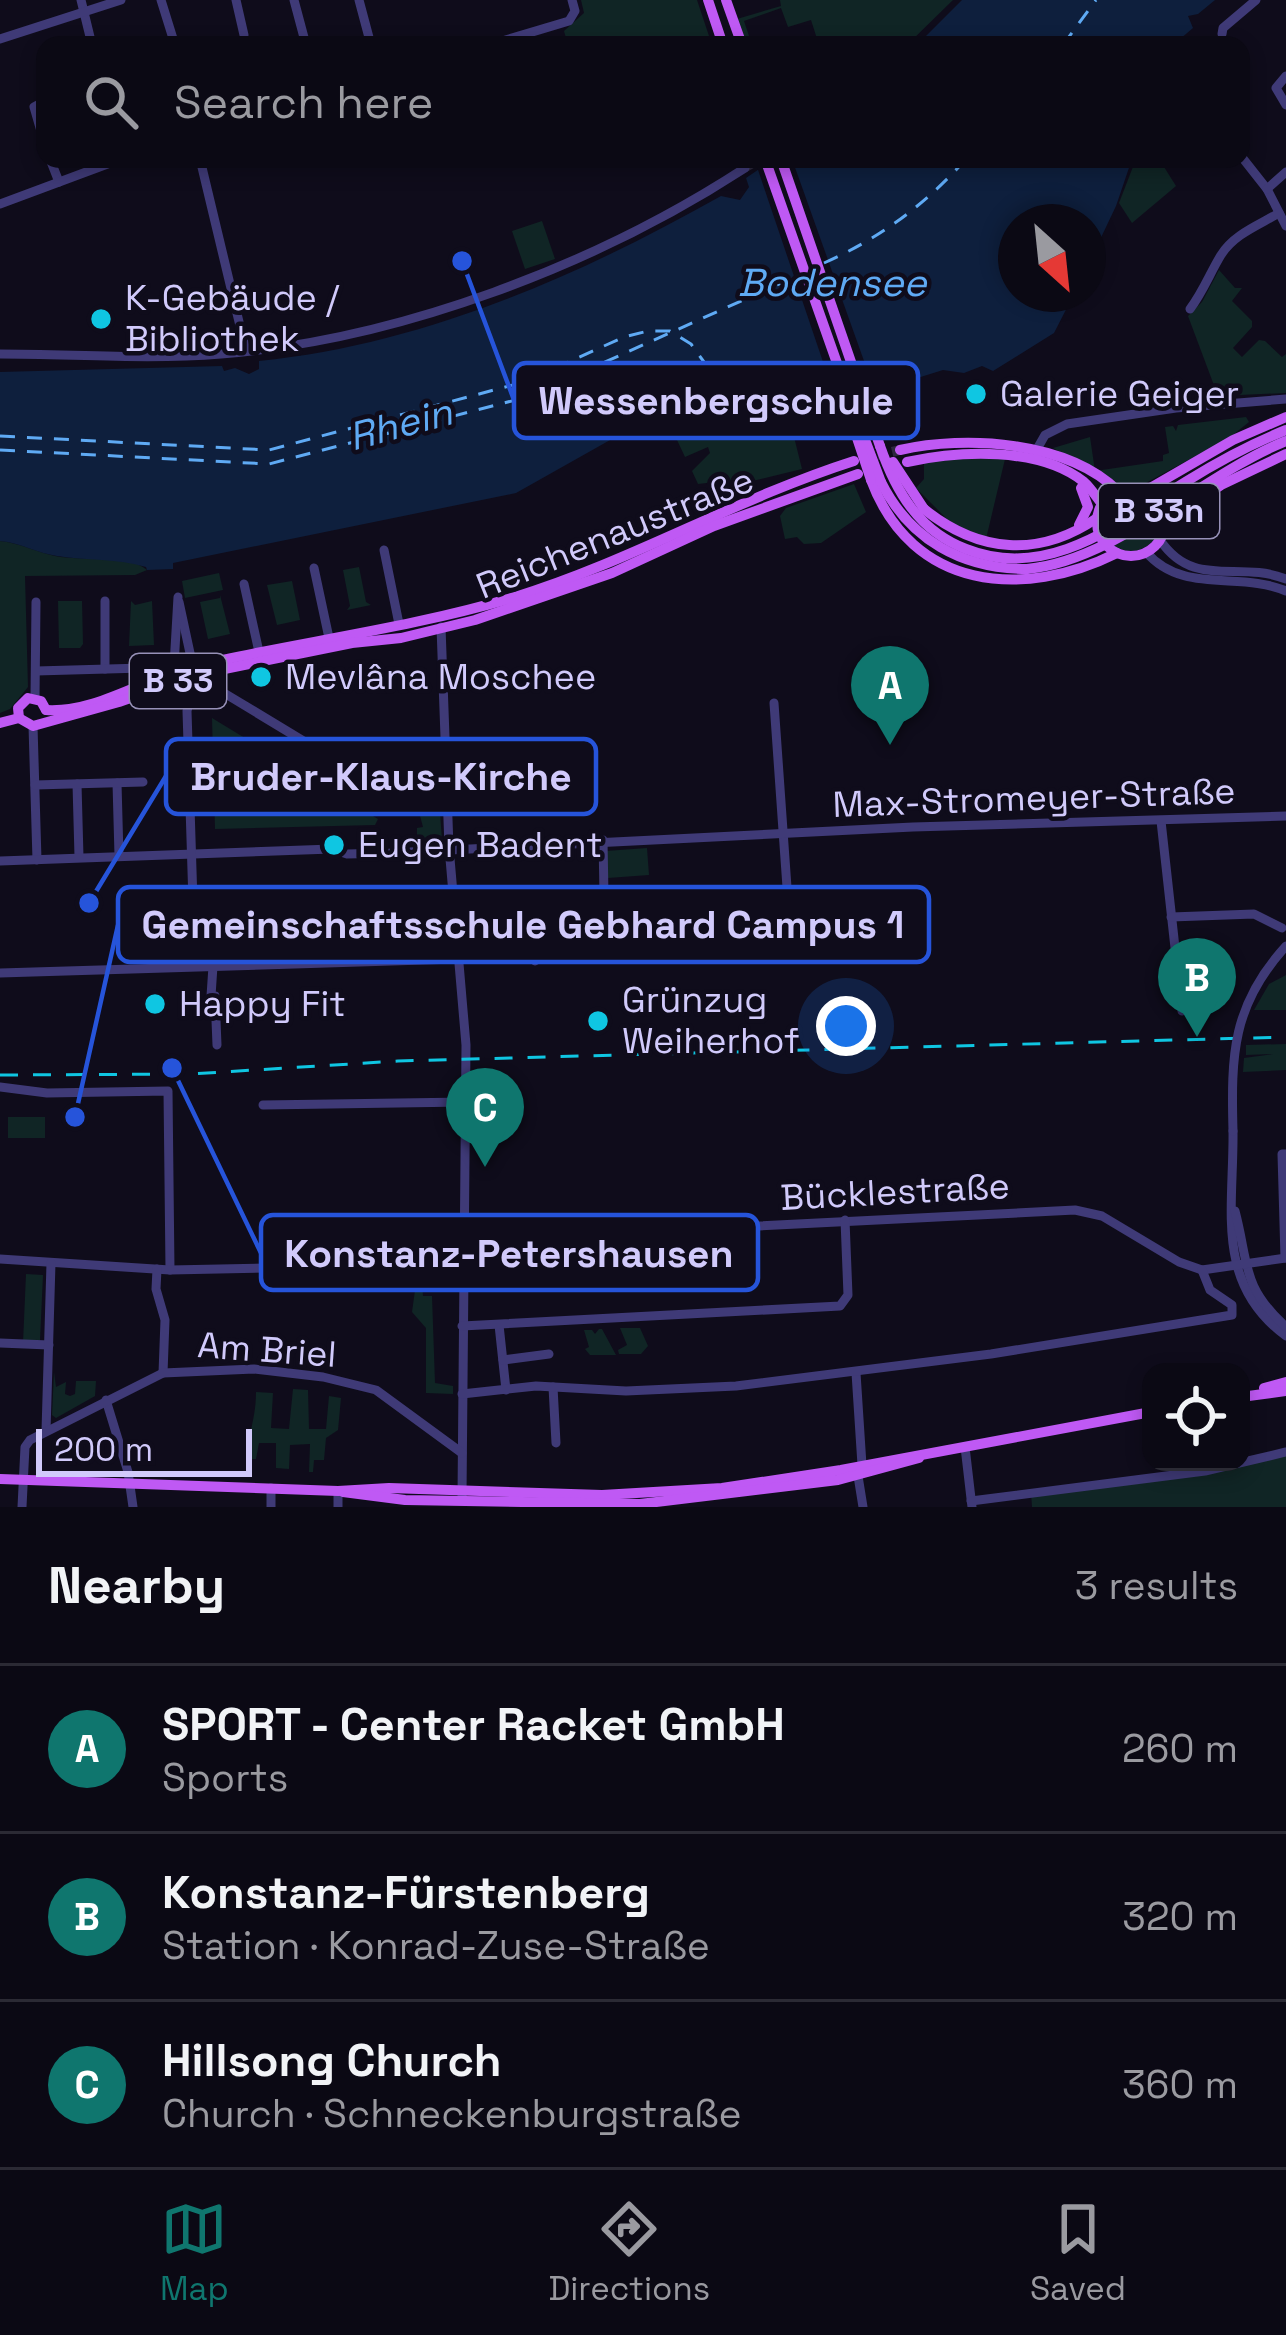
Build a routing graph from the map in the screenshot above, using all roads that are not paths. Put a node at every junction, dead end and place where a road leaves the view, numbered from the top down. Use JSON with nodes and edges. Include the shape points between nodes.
{"nodes":[{"id":1,"x":121,"y":0,"type":"edge"},
{"id":2,"x":160,"y":0,"type":"edge"},
{"id":3,"x":236,"y":0,"type":"edge"},
{"id":4,"x":295,"y":0,"type":"edge"},
{"id":5,"x":359,"y":0,"type":"edge"},
{"id":6,"x":708,"y":0,"type":"edge"},
{"id":7,"x":726,"y":0,"type":"edge"},
{"id":8,"x":1256,"y":0,"type":"edge"},
{"id":9,"x":574,"y":5,"type":"edge"},
{"id":10,"x":82,"y":6,"type":"edge"},
{"id":11,"x":1222,"y":34,"type":"dead end"},
{"id":12,"x":244,"y":35,"type":"dead end"},
{"id":13,"x":90,"y":36,"type":"edge"},
{"id":14,"x":172,"y":36,"type":"edge"},
{"id":15,"x":304,"y":36,"type":"edge"},
{"id":16,"x":369,"y":36,"type":"edge"},
{"id":17,"x":521,"y":36,"type":"edge"},
{"id":18,"x":721,"y":36,"type":"edge"},
{"id":19,"x":739,"y":36,"type":"edge"},
{"id":20,"x":0,"y":39,"type":"edge"},
{"id":21,"x":1286,"y":76,"type":"edge"},
{"id":22,"x":1286,"y":105,"type":"edge"},
{"id":23,"x":1250,"y":167,"type":"edge"},
{"id":24,"x":54,"y":168,"type":"edge"},
{"id":25,"x":96,"y":168,"type":"edge"},
{"id":26,"x":202,"y":168,"type":"edge"},
{"id":27,"x":746,"y":168,"type":"dead end"},
{"id":28,"x":768,"y":168,"type":"edge"},
{"id":29,"x":784,"y":168,"type":"edge"},
{"id":30,"x":1286,"y":172,"type":"edge"},
{"id":31,"x":59,"y":182,"type":"junction"},
{"id":32,"x":1267,"y":189,"type":"junction"},
{"id":33,"x":0,"y":205,"type":"edge"},
{"id":34,"x":1280,"y":214,"type":"junction"},
{"id":35,"x":1286,"y":226,"type":"edge"},
{"id":36,"x":1190,"y":309,"type":"dead end"},
{"id":37,"x":246,"y":351,"type":"junction"},
{"id":38,"x":0,"y":354,"type":"edge"},
{"id":39,"x":1286,"y":399,"type":"edge"},
{"id":40,"x":850,"y":400,"type":"junction"},
{"id":41,"x":1286,"y":417,"type":"edge"},
{"id":42,"x":1286,"y":430,"type":"edge"},
{"id":43,"x":1286,"y":441,"type":"edge"},
{"id":44,"x":880,"y":446,"type":"junction"},
{"id":45,"x":1286,"y":454,"type":"edge"},
{"id":46,"x":1033,"y":456,"type":"junction"},
{"id":47,"x":855,"y":468,"type":"tunnel mouth"},
{"id":48,"x":1075,"y":477,"type":"junction"},
{"id":49,"x":1118,"y":491,"type":"junction"},
{"id":50,"x":1145,"y":491,"type":"junction"},
{"id":51,"x":1102,"y":504,"type":"junction"},
{"id":52,"x":1097,"y":518,"type":"junction"},
{"id":53,"x":1165,"y":523,"type":"junction"},
{"id":54,"x":1074,"y":533,"type":"junction"},
{"id":55,"x":1160,"y":540,"type":"junction"},
{"id":56,"x":384,"y":550,"type":"dead end"},
{"id":57,"x":1146,"y":552,"type":"junction"},
{"id":58,"x":1117,"y":553,"type":"junction"},
{"id":59,"x":314,"y":568,"type":"dead end"},
{"id":60,"x":1286,"y":579,"type":"edge"},
{"id":61,"x":244,"y":584,"type":"dead end"},
{"id":62,"x":1286,"y":591,"type":"edge"},
{"id":63,"x":105,"y":601,"type":"dead end"},
{"id":64,"x":36,"y":602,"type":"dead end"},
{"id":65,"x":441,"y":623,"type":"junction"},
{"id":66,"x":399,"y":624,"type":"junction"},
{"id":67,"x":329,"y":638,"type":"junction"},
{"id":68,"x":394,"y":639,"type":"junction"},
{"id":69,"x":188,"y":641,"type":"junction"},
{"id":70,"x":174,"y":644,"type":"junction"},
{"id":71,"x":259,"y":652,"type":"junction"},
{"id":72,"x":193,"y":667,"type":"junction"},
{"id":73,"x":174,"y":668,"type":"junction"},
{"id":74,"x":106,"y":669,"type":"junction"},
{"id":75,"x":36,"y":670,"type":"junction"},
{"id":76,"x":35,"y":698,"type":"junction"},
{"id":77,"x":774,"y":703,"type":"dead end"},
{"id":78,"x":19,"y":718,"type":"junction"},
{"id":79,"x":40,"y":719,"type":"junction"},
{"id":80,"x":0,"y":723,"type":"edge"},
{"id":81,"x":447,"y":743,"type":"junction"},
{"id":82,"x":374,"y":781,"type":"junction"},
{"id":83,"x":143,"y":782,"type":"dead end"},
{"id":84,"x":117,"y":783,"type":"junction"},
{"id":85,"x":76,"y":784,"type":"junction"},
{"id":86,"x":35,"y":785,"type":"junction"},
{"id":87,"x":448,"y":804,"type":"junction"},
{"id":88,"x":1286,"y":816,"type":"edge"},
{"id":89,"x":1161,"y":821,"type":"junction"},
{"id":90,"x":784,"y":836,"type":"junction"},
{"id":91,"x":603,"y":840,"type":"junction"},
{"id":92,"x":449,"y":848,"type":"junction"},
{"id":93,"x":192,"y":853,"type":"junction"},
{"id":94,"x":119,"y":856,"type":"junction"},
{"id":95,"x":79,"y":857,"type":"junction"},
{"id":96,"x":37,"y":860,"type":"junction"},
{"id":97,"x":0,"y":861,"type":"edge"},
{"id":98,"x":1171,"y":917,"type":"junction"},
{"id":99,"x":1282,"y":928,"type":"dead end"},
{"id":100,"x":791,"y":944,"type":"dead end"},
{"id":101,"x":1286,"y":946,"type":"edge"},
{"id":102,"x":605,"y":950,"type":"junction"},
{"id":103,"x":634,"y":951,"type":"dead end"},
{"id":104,"x":457,"y":959,"type":"junction"},
{"id":105,"x":535,"y":961,"type":"dead end"},
{"id":106,"x":195,"y":966,"type":"junction"},
{"id":107,"x":213,"y":966,"type":"junction"},
{"id":108,"x":0,"y":973,"type":"edge"},
{"id":109,"x":1181,"y":1011,"type":"dead end"},
{"id":110,"x":217,"y":1045,"type":"dead end"},
{"id":111,"x":0,"y":1088,"type":"edge"},
{"id":112,"x":466,"y":1102,"type":"junction"},
{"id":113,"x":263,"y":1106,"type":"dead end"},
{"id":114,"x":1286,"y":1154,"type":"edge"},
{"id":115,"x":845,"y":1220,"type":"junction"},
{"id":116,"x":462,"y":1241,"type":"junction"},
{"id":117,"x":1286,"y":1258,"type":"edge"},
{"id":118,"x":0,"y":1259,"type":"edge"},
{"id":119,"x":51,"y":1262,"type":"junction"},
{"id":120,"x":1239,"y":1263,"type":"junction"},
{"id":121,"x":462,"y":1264,"type":"junction"},
{"id":122,"x":157,"y":1269,"type":"junction"},
{"id":123,"x":170,"y":1270,"type":"junction"},
{"id":124,"x":1202,"y":1270,"type":"junction"},
{"id":125,"x":499,"y":1325,"type":"junction"},
{"id":126,"x":462,"y":1326,"type":"junction"},
{"id":127,"x":1286,"y":1331,"type":"edge"},
{"id":128,"x":0,"y":1343,"type":"edge"},
{"id":129,"x":49,"y":1346,"type":"junction"},
{"id":130,"x":549,"y":1354,"type":"dead end"},
{"id":131,"x":503,"y":1360,"type":"junction"},
{"id":132,"x":163,"y":1373,"type":"junction"},
{"id":133,"x":856,"y":1373,"type":"junction"},
{"id":134,"x":1286,"y":1386,"type":"edge"},
{"id":135,"x":553,"y":1387,"type":"junction"},
{"id":136,"x":506,"y":1390,"type":"junction"},
{"id":137,"x":462,"y":1394,"type":"junction"},
{"id":138,"x":1250,"y":1395,"type":"edge"},
{"id":139,"x":106,"y":1400,"type":"junction"},
{"id":140,"x":1142,"y":1414,"type":"edge"},
{"id":141,"x":46,"y":1431,"type":"junction"},
{"id":142,"x":556,"y":1443,"type":"dead end"},
{"id":143,"x":965,"y":1447,"type":"junction"},
{"id":144,"x":1286,"y":1451,"type":"edge"},
{"id":145,"x":462,"y":1453,"type":"junction"},
{"id":146,"x":860,"y":1470,"type":"junction"},
{"id":147,"x":130,"y":1478,"type":"junction"},
{"id":148,"x":0,"y":1479,"type":"edge"},
{"id":149,"x":22,"y":1479,"type":"junction"},
{"id":150,"x":271,"y":1488,"type":"junction"},
{"id":151,"x":338,"y":1491,"type":"junction"},
{"id":152,"x":462,"y":1496,"type":"junction"},
{"id":153,"x":566,"y":1502,"type":"edge"},
{"id":154,"x":405,"y":1503,"type":"edge"},
{"id":155,"x":972,"y":1504,"type":"edge"},
{"id":156,"x":640,"y":1506,"type":"edge"},
{"id":157,"x":22,"y":1507,"type":"edge"},
{"id":158,"x":133,"y":1507,"type":"edge"},
{"id":159,"x":271,"y":1507,"type":"edge"},
{"id":160,"x":338,"y":1507,"type":"edge"},
{"id":161,"x":863,"y":1507,"type":"edge"}],
"edges":[{"from":1,"to":10,"type":"street"},
{"from":2,"to":14,"type":"street"},
{"from":3,"to":12,"type":"street"},
{"from":4,"to":15,"type":"street"},
{"from":5,"to":16,"type":"street"},
{"from":6,"to":18,"type":"main road"},
{"from":7,"to":19,"type":"main road"},
{"from":8,"to":11,"type":"street"},
{"from":9,"to":17,"type":"street","via":[[561,25]]},
{"from":10,"to":13,"type":"street"},
{"from":10,"to":20,"type":"street"},
{"from":21,"to":22,"type":"street","via":[[1276,88]]},
{"from":23,"to":32,"type":"street"},
{"from":24,"to":31,"type":"street"},
{"from":25,"to":31,"type":"street"},
{"from":26,"to":37,"type":"street"},
{"from":27,"to":37,"type":"street","via":[[602,248],[480,295],[383,325]]},
{"from":28,"to":40,"type":"main road","number":"B 33n"},
{"from":29,"to":44,"type":"main road","number":"B 33n"},
{"from":30,"to":32,"type":"street"},
{"from":31,"to":33,"type":"street"},
{"from":32,"to":34,"type":"street"},
{"from":34,"to":35,"type":"street"},
{"from":34,"to":36,"type":"street","via":[[1230,244]]},
{"from":37,"to":38,"type":"street"},
{"from":39,"to":46,"type":"street","via":[[1067,424],[1045,435]]},
{"from":40,"to":43,"type":"main road","number":"B 33n","bridge":true,"via":[[902,517],[945,551],[1009,569],[1089,552]]},
{"from":40,"to":58,"type":"main road","number":"B 33n","bridge":true,"via":[[886,512],[951,567],[1028,581]]},
{"from":41,"to":50,"type":"main road"},
{"from":42,"to":44,"type":"main road","number":"B 33n","bridge":true,"via":[[1090,540],[1021,559],[971,551],[937,534],[902,498]]},
{"from":44,"to":54,"type":"main road","number":"B 33n","bridge":true,"via":[[934,518],[976,540],[1020,547]]},
{"from":45,"to":53,"type":"main road"},
{"from":46,"to":46,"type":"main road","via":[[962,441],[920,446],[908,458]]},
{"from":46,"to":48,"type":"main road"},
{"from":46,"to":49,"type":"main road","via":[[1082,468]]},
{"from":47,"to":65,"type":"main road","name":"Reichenaustraße","number":"B 33","via":[[612,573]]},
{"from":48,"to":51,"type":"main road"},
{"from":48,"to":54,"type":"main road","via":[[1088,507]]},
{"from":49,"to":50,"type":"main road"},
{"from":49,"to":51,"type":"main road"},
{"from":50,"to":53,"type":"main road"},
{"from":51,"to":52,"type":"main road"},
{"from":52,"to":54,"type":"main road","number":"B 33n"},
{"from":52,"to":58,"type":"main road","via":[[1103,541]]},
{"from":53,"to":55,"type":"main road"},
{"from":55,"to":57,"type":"main road"},
{"from":55,"to":60,"type":"street","via":[[1190,567]]},
{"from":56,"to":66,"type":"street"},
{"from":57,"to":58,"type":"main road"},
{"from":57,"to":62,"type":"street","via":[[1184,577],[1252,580]]},
{"from":59,"to":67,"type":"street"},
{"from":61,"to":71,"type":"street"},
{"from":63,"to":74,"type":"street"},
{"from":64,"to":75,"type":"street"},
{"from":65,"to":66,"type":"main road","name":"Reichenaustraße","number":"B 33"},
{"from":65,"to":68,"type":"main road","name":"Reichenaustraße","number":"B 33"},
{"from":65,"to":81,"type":"street"},
{"from":66,"to":67,"type":"main road","name":"Reichenaustraße","number":"B 33"},
{"from":66,"to":68,"type":"main road"},
{"from":67,"to":71,"type":"main road","name":"Reichenaustraße","number":"B 33"},
{"from":68,"to":79,"type":"main road","name":"Reichenaustraße","number":"B 33","via":[[195,675]]},
{"from":69,"to":70,"type":"street"},
{"from":69,"to":70,"type":"street","via":[[178,597]]},
{"from":69,"to":72,"type":"street"},
{"from":70,"to":73,"type":"street"},
{"from":71,"to":72,"type":"main road","name":"Reichenaustraße","number":"B 33"},
{"from":72,"to":73,"type":"main road","name":"Reichenaustraße","number":"B 33"},
{"from":73,"to":74,"type":"street"},
{"from":73,"to":79,"type":"main road","name":"Reichenaustraße","number":"B 33"},
{"from":74,"to":75,"type":"street"},
{"from":75,"to":76,"type":"street"},
{"from":76,"to":78,"type":"main road","via":[[20,705]]},
{"from":76,"to":79,"type":"main road"},
{"from":77,"to":90,"type":"street"},
{"from":78,"to":79,"type":"main road"},
{"from":78,"to":80,"type":"main road"},
{"from":79,"to":86,"type":"street"},
{"from":81,"to":82,"type":"street","via":[[393,754]]},
{"from":81,"to":87,"type":"street"},
{"from":82,"to":87,"type":"street","via":[[414,807]]},
{"from":82,"to":93,"type":"street","via":[[224,693],[190,698]]},
{"from":83,"to":84,"type":"street"},
{"from":84,"to":85,"type":"street"},
{"from":84,"to":94,"type":"street"},
{"from":85,"to":86,"type":"street"},
{"from":85,"to":95,"type":"street"},
{"from":86,"to":96,"type":"street"},
{"from":87,"to":92,"type":"street"},
{"from":88,"to":89,"type":"street","name":"Max-Stromeyer-Straße"},
{"from":89,"to":90,"type":"street","name":"Max-Stromeyer-Straße"},
{"from":89,"to":98,"type":"street"},
{"from":90,"to":91,"type":"street","name":"Max-Stromeyer-Straße"},
{"from":90,"to":100,"type":"street","name":"Max-Stromeyer-Straße"},
{"from":91,"to":92,"type":"street","name":"Max-Stromeyer-Straße"},
{"from":91,"to":102,"type":"street"},
{"from":92,"to":93,"type":"street","name":"Max-Stromeyer-Straße"},
{"from":92,"to":104,"type":"street"},
{"from":93,"to":94,"type":"street","name":"Max-Stromeyer-Straße"},
{"from":93,"to":106,"type":"street"},
{"from":94,"to":95,"type":"street","name":"Max-Stromeyer-Straße"},
{"from":95,"to":96,"type":"street","name":"Max-Stromeyer-Straße"},
{"from":96,"to":97,"type":"street","name":"Max-Stromeyer-Straße"},
{"from":98,"to":99,"type":"street","via":[[1254,914]]},
{"from":98,"to":109,"type":"street"},
{"from":101,"to":120,"type":"street","bridge":true,"via":[[1257,982],[1237,1028]]},
{"from":102,"to":103,"type":"street"},
{"from":102,"to":105,"type":"street","via":[[550,952]]},
{"from":104,"to":107,"type":"street"},
{"from":104,"to":112,"type":"street"},
{"from":106,"to":107,"type":"street"},
{"from":106,"to":108,"type":"street"},
{"from":107,"to":110,"type":"street"},
{"from":111,"to":123,"type":"street","via":[[168,1091]]},
{"from":112,"to":113,"type":"street"},
{"from":112,"to":116,"type":"street"},
{"from":114,"to":117,"type":"street"},
{"from":115,"to":116,"type":"street","name":"Bücklestraße"},
{"from":115,"to":124,"type":"street","name":"Bücklestraße","via":[[1091,1212]]},
{"from":115,"to":125,"type":"street","via":[[848,1295],[840,1306]]},
{"from":116,"to":121,"type":"street"},
{"from":117,"to":120,"type":"street"},
{"from":118,"to":119,"type":"street"},
{"from":119,"to":122,"type":"street"},
{"from":119,"to":129,"type":"street"},
{"from":120,"to":124,"type":"street"},
{"from":120,"to":127,"type":"street"},
{"from":121,"to":123,"type":"street"},
{"from":121,"to":126,"type":"street"},
{"from":122,"to":123,"type":"street"},
{"from":122,"to":132,"type":"street"},
{"from":124,"to":133,"type":"street","via":[[1232,1315]]},
{"from":125,"to":126,"type":"street"},
{"from":125,"to":131,"type":"street"},
{"from":126,"to":137,"type":"street"},
{"from":128,"to":129,"type":"street"},
{"from":129,"to":141,"type":"street"},
{"from":130,"to":131,"type":"street"},
{"from":131,"to":136,"type":"street"},
{"from":132,"to":139,"type":"street","name":"Am Briel"},
{"from":132,"to":145,"type":"street","name":"Am Briel","via":[[254,1369],[358,1383]]},
{"from":133,"to":135,"type":"street","via":[[675,1390]]},
{"from":133,"to":146,"type":"street"},
{"from":134,"to":138,"type":"main road"},
{"from":135,"to":136,"type":"street"},
{"from":135,"to":142,"type":"street"},
{"from":136,"to":137,"type":"street"},
{"from":137,"to":145,"type":"street"},
{"from":139,"to":141,"type":"street","name":"Am Briel"},
{"from":139,"to":147,"type":"street"},
{"from":140,"to":143,"type":"main road"},
{"from":141,"to":149,"type":"street","via":[[26,1447]]},
{"from":143,"to":146,"type":"main road"},
{"from":143,"to":155,"type":"street"},
{"from":144,"to":155,"type":"street","via":[[1205,1472]]},
{"from":145,"to":152,"type":"street"},
{"from":146,"to":153,"type":"main road"},
{"from":146,"to":156,"type":"main road"},
{"from":146,"to":161,"type":"street"},
{"from":147,"to":149,"type":"main road"},
{"from":147,"to":150,"type":"main road"},
{"from":147,"to":158,"type":"street"},
{"from":148,"to":149,"type":"main road"},
{"from":149,"to":157,"type":"street"},
{"from":150,"to":151,"type":"main road"},
{"from":150,"to":159,"type":"street"},
{"from":151,"to":152,"type":"main road"},
{"from":151,"to":154,"type":"main road"},
{"from":151,"to":160,"type":"street"},
{"from":152,"to":153,"type":"main road"},
{"from":152,"to":154,"type":"main road"},
{"from":153,"to":156,"type":"main road"}]}
